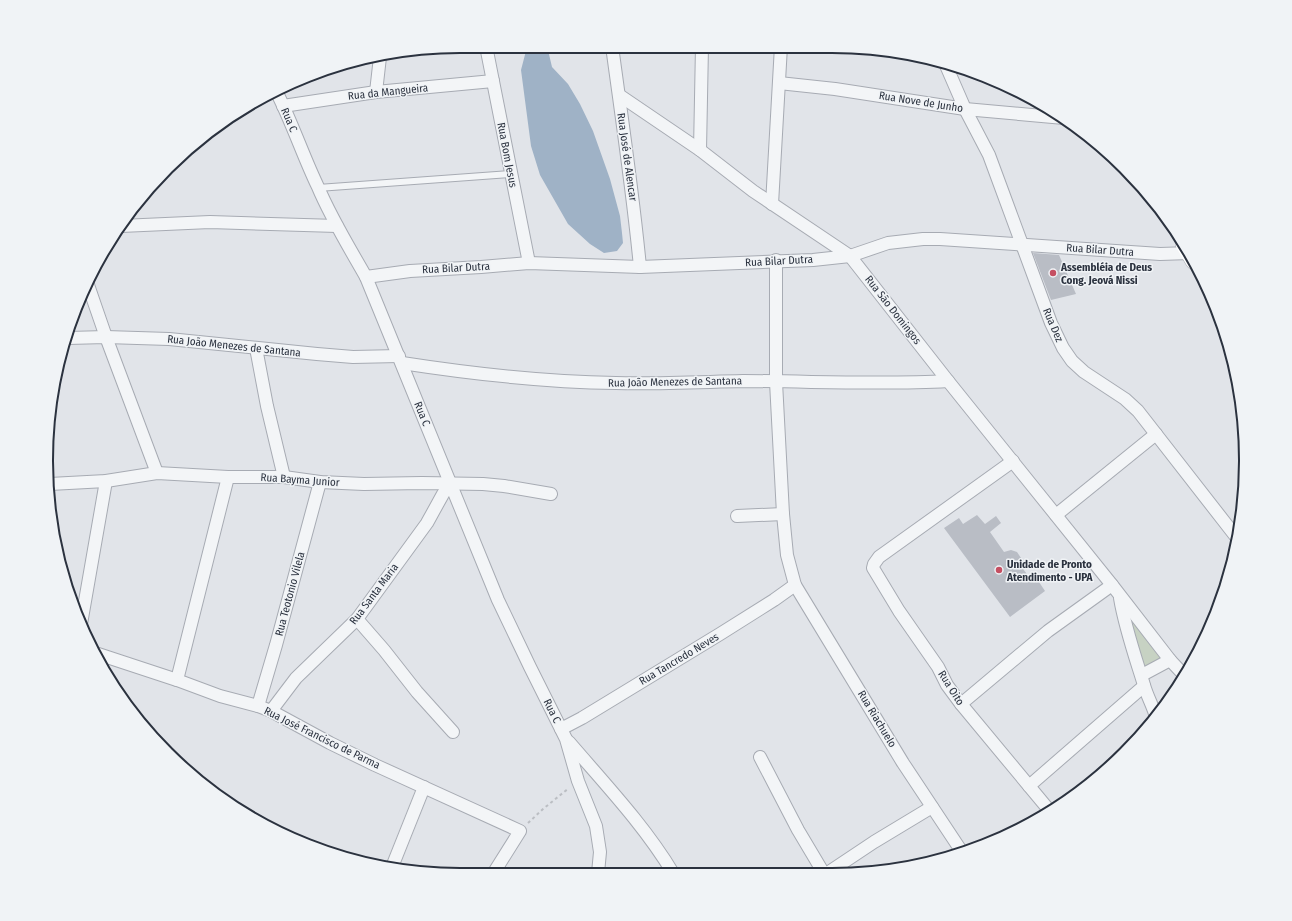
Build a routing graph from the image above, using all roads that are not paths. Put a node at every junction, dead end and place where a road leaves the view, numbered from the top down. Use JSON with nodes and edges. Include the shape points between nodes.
{"nodes":[{"id":1,"x":487,"y":53,"type":"edge"},
{"id":2,"x":613,"y":53,"type":"edge"},
{"id":3,"x":702,"y":53,"type":"edge"},
{"id":4,"x":781,"y":53,"type":"edge"},
{"id":5,"x":380,"y":61,"type":"edge"},
{"id":6,"x":948,"y":71,"type":"edge"},
{"id":7,"x":493,"y":81,"type":"junction"},
{"id":8,"x":779,"y":83,"type":"junction"},
{"id":9,"x":376,"y":92,"type":"junction"},
{"id":10,"x":619,"y":95,"type":"junction"},
{"id":11,"x":279,"y":96,"type":"edge"},
{"id":12,"x":284,"y":106,"type":"junction"},
{"id":13,"x":965,"y":109,"type":"junction"},
{"id":14,"x":1049,"y":117,"type":"edge"},
{"id":15,"x":700,"y":150,"type":"junction"},
{"id":16,"x":511,"y":174,"type":"junction"},
{"id":17,"x":318,"y":188,"type":"junction"},
{"id":18,"x":772,"y":204,"type":"junction"},
{"id":19,"x":128,"y":226,"type":"edge"},
{"id":20,"x":337,"y":226,"type":"junction"},
{"id":21,"x":1022,"y":244,"type":"junction"},
{"id":22,"x":1182,"y":253,"type":"edge"},
{"id":23,"x":850,"y":256,"type":"junction"},
{"id":24,"x":776,"y":260,"type":"junction"},
{"id":25,"x":529,"y":263,"type":"junction"},
{"id":26,"x":640,"y":267,"type":"junction"},
{"id":27,"x":366,"y":277,"type":"junction"},
{"id":28,"x":90,"y":291,"type":"edge"},
{"id":29,"x":106,"y":337,"type":"junction"},
{"id":30,"x":72,"y":338,"type":"edge"},
{"id":31,"x":256,"y":348,"type":"junction"},
{"id":32,"x":401,"y":359,"type":"junction"},
{"id":33,"x":948,"y":381,"type":"junction"},
{"id":34,"x":776,"y":382,"type":"junction"},
{"id":35,"x":1156,"y":434,"type":"junction"},
{"id":36,"x":1013,"y":461,"type":"junction"},
{"id":37,"x":157,"y":473,"type":"junction"},
{"id":38,"x":228,"y":477,"type":"junction"},
{"id":39,"x":284,"y":477,"type":"junction"},
{"id":40,"x":106,"y":481,"type":"junction"},
{"id":41,"x":320,"y":482,"type":"junction"},
{"id":42,"x":54,"y":484,"type":"edge"},
{"id":43,"x":450,"y":484,"type":"junction"},
{"id":44,"x":551,"y":494,"type":"dead end"},
{"id":45,"x":783,"y":514,"type":"junction"},
{"id":46,"x":737,"y":516,"type":"dead end"},
{"id":47,"x":1056,"y":516,"type":"junction"},
{"id":48,"x":1232,"y":532,"type":"edge"},
{"id":49,"x":795,"y":585,"type":"junction"},
{"id":50,"x":1112,"y":585,"type":"junction"},
{"id":51,"x":1119,"y":596,"type":"junction"},
{"id":52,"x":83,"y":613,"type":"edge"},
{"id":53,"x":357,"y":619,"type":"junction"},
{"id":54,"x":103,"y":656,"type":"edge"},
{"id":55,"x":1170,"y":660,"type":"junction"},
{"id":56,"x":1180,"y":671,"type":"edge"},
{"id":57,"x":176,"y":680,"type":"junction"},
{"id":58,"x":1143,"y":680,"type":"junction"},
{"id":59,"x":961,"y":704,"type":"junction"},
{"id":60,"x":258,"y":706,"type":"junction"},
{"id":61,"x":270,"y":711,"type":"junction"},
{"id":62,"x":1154,"y":711,"type":"edge"},
{"id":63,"x":453,"y":732,"type":"dead end"},
{"id":64,"x":564,"y":734,"type":"junction"},
{"id":65,"x":760,"y":756,"type":"dead end"},
{"id":66,"x":1029,"y":786,"type":"junction"},
{"id":67,"x":424,"y":787,"type":"junction"},
{"id":68,"x":1046,"y":806,"type":"edge"},
{"id":69,"x":932,"y":807,"type":"junction"},
{"id":70,"x":959,"y":847,"type":"edge"},
{"id":71,"x":394,"y":862,"type":"edge"},
{"id":72,"x":497,"y":868,"type":"edge"},
{"id":73,"x":598,"y":868,"type":"edge"},
{"id":74,"x":670,"y":868,"type":"edge"},
{"id":75,"x":821,"y":868,"type":"edge"},
{"id":76,"x":835,"y":868,"type":"edge"}],
"edges":[{"from":1,"to":7,"type":"street","name":"Rua Bom Jesus"},
{"from":2,"to":10,"type":"street","name":"Rua José de Alencar"},
{"from":3,"to":15,"type":"street"},
{"from":4,"to":8,"type":"street"},
{"from":5,"to":9,"type":"street"},
{"from":6,"to":13,"type":"street","name":"Rua Dez"},
{"from":7,"to":9,"type":"street","name":"Rua da Mangueira"},
{"from":7,"to":16,"type":"street","name":"Rua Bom Jesus"},
{"from":8,"to":13,"type":"street","name":"Rua Nove de Junho"},
{"from":8,"to":18,"type":"street"},
{"from":9,"to":12,"type":"street","name":"Rua da Mangueira"},
{"from":10,"to":15,"type":"street","name":"Rua São Domingos"},
{"from":10,"to":26,"type":"street","name":"Rua José de Alencar"},
{"from":11,"to":12,"type":"street","name":"Rua C"},
{"from":12,"to":17,"type":"street","name":"Rua C"},
{"from":13,"to":14,"type":"street","name":"Rua Nove de Junho"},
{"from":13,"to":21,"type":"street","name":"Rua Dez","via":[[989,155]]},
{"from":15,"to":18,"type":"street","name":"Rua São Domingos"},
{"from":16,"to":17,"type":"lane"},
{"from":16,"to":25,"type":"street","name":"Rua Bom Jesus"},
{"from":17,"to":20,"type":"street","name":"Rua C"},
{"from":18,"to":23,"type":"street","name":"Rua São Domingos"},
{"from":19,"to":20,"type":"street","via":[[210,222]]},
{"from":20,"to":27,"type":"street","name":"Rua C"},
{"from":21,"to":22,"type":"street","name":"Rua Bilar Dutra","via":[[1160,254]]},
{"from":21,"to":23,"type":"street","name":"Rua Bilar Dutra","via":[[923,239],[888,243]]},
{"from":21,"to":35,"type":"street","name":"Rua Dez","via":[[1051,323],[1072,361],[1125,399]]},
{"from":23,"to":24,"type":"street","name":"Rua Bilar Dutra"},
{"from":23,"to":33,"type":"street","name":"Rua São Domingos"},
{"from":24,"to":26,"type":"street","name":"Rua Bilar Dutra"},
{"from":24,"to":34,"type":"street","name":"Rua Riachuelo"},
{"from":25,"to":26,"type":"street","name":"Rua Bilar Dutra"},
{"from":25,"to":27,"type":"street","name":"Rua Bilar Dutra","via":[[410,271]]},
{"from":27,"to":32,"type":"street","name":"Rua C"},
{"from":28,"to":29,"type":"street"},
{"from":29,"to":30,"type":"street","name":"Rua João Menezes de Santana"},
{"from":29,"to":31,"type":"street","name":"Rua João Menezes de Santana","via":[[169,339]]},
{"from":29,"to":37,"type":"street"},
{"from":31,"to":32,"type":"street","name":"Rua João Menezes de Santana"},
{"from":31,"to":39,"type":"street"},
{"from":32,"to":34,"type":"street","name":"Rua João Menezes de Santana","via":[[464,372],[572,382]]},
{"from":32,"to":43,"type":"street","name":"Rua C"},
{"from":33,"to":34,"type":"street","name":"Rua João Menezes de Santana"},
{"from":33,"to":36,"type":"street","name":"Rua São Domingos"},
{"from":34,"to":45,"type":"street","name":"Rua Riachuelo"},
{"from":35,"to":47,"type":"street"},
{"from":35,"to":48,"type":"street","name":"Rua Dez"},
{"from":36,"to":47,"type":"street","name":"Rua São Domingos"},
{"from":36,"to":59,"type":"street","name":"Rua Oito","via":[[879,557],[874,564],[874,571]]},
{"from":37,"to":38,"type":"street","name":"Rua Bayma Junior"},
{"from":37,"to":40,"type":"street","name":"Rua Bayma Junior"},
{"from":38,"to":39,"type":"street","name":"Rua Bayma Junior"},
{"from":38,"to":57,"type":"street"},
{"from":39,"to":41,"type":"street","name":"Rua Bayma Junior"},
{"from":40,"to":42,"type":"street","name":"Rua Bayma Junior"},
{"from":40,"to":52,"type":"street"},
{"from":41,"to":43,"type":"street","name":"Rua Bayma Junior"},
{"from":41,"to":60,"type":"street","name":"Rua Teotonio Vilela"},
{"from":43,"to":44,"type":"street","name":"Rua Bayma Junior","via":[[504,486]]},
{"from":43,"to":53,"type":"street","name":"Rua Santa Maria","via":[[427,523]]},
{"from":43,"to":64,"type":"street","name":"Rua C","via":[[498,600]]},
{"from":45,"to":46,"type":"street"},
{"from":45,"to":49,"type":"street","name":"Rua Riachuelo","via":[[787,555]]},
{"from":47,"to":50,"type":"street","name":"Rua São Domingos"},
{"from":49,"to":64,"type":"street","name":"Rua Tancredo Neves","via":[[582,718]]},
{"from":49,"to":69,"type":"street","name":"Rua Riachuelo"},
{"from":50,"to":51,"type":"street","name":"Rua São Domingos"},
{"from":50,"to":59,"type":"street","via":[[1048,631]]},
{"from":51,"to":55,"type":"street"},
{"from":51,"to":58,"type":"street"},
{"from":53,"to":61,"type":"street","name":"Rua Santa Maria","via":[[296,678]]},
{"from":53,"to":63,"type":"street"},
{"from":54,"to":57,"type":"street","name":"Rua José Francisco de Parma"},
{"from":55,"to":56,"type":"street"},
{"from":55,"to":58,"type":"street"},
{"from":57,"to":60,"type":"street","name":"Rua José Francisco de Parma"},
{"from":58,"to":62,"type":"street"},
{"from":58,"to":66,"type":"street"},
{"from":59,"to":66,"type":"street","name":"Rua Oito"},
{"from":60,"to":61,"type":"street","name":"Rua José Francisco de Parma"},
{"from":61,"to":67,"type":"street","name":"Rua José Francisco de Parma","via":[[330,743]]},
{"from":64,"to":73,"type":"street","name":"Rua C","via":[[578,781],[596,826],[600,852]]},
{"from":64,"to":74,"type":"street","name":"Rua C","via":[[614,793]]},
{"from":65,"to":75,"type":"street"},
{"from":66,"to":68,"type":"street","name":"Rua Oito"},
{"from":67,"to":71,"type":"street"},
{"from":67,"to":72,"type":"street","name":"Rua José Francisco de Parma","via":[[520,831]]},
{"from":69,"to":70,"type":"street","name":"Rua Riachuelo"},
{"from":69,"to":76,"type":"street"}]}
